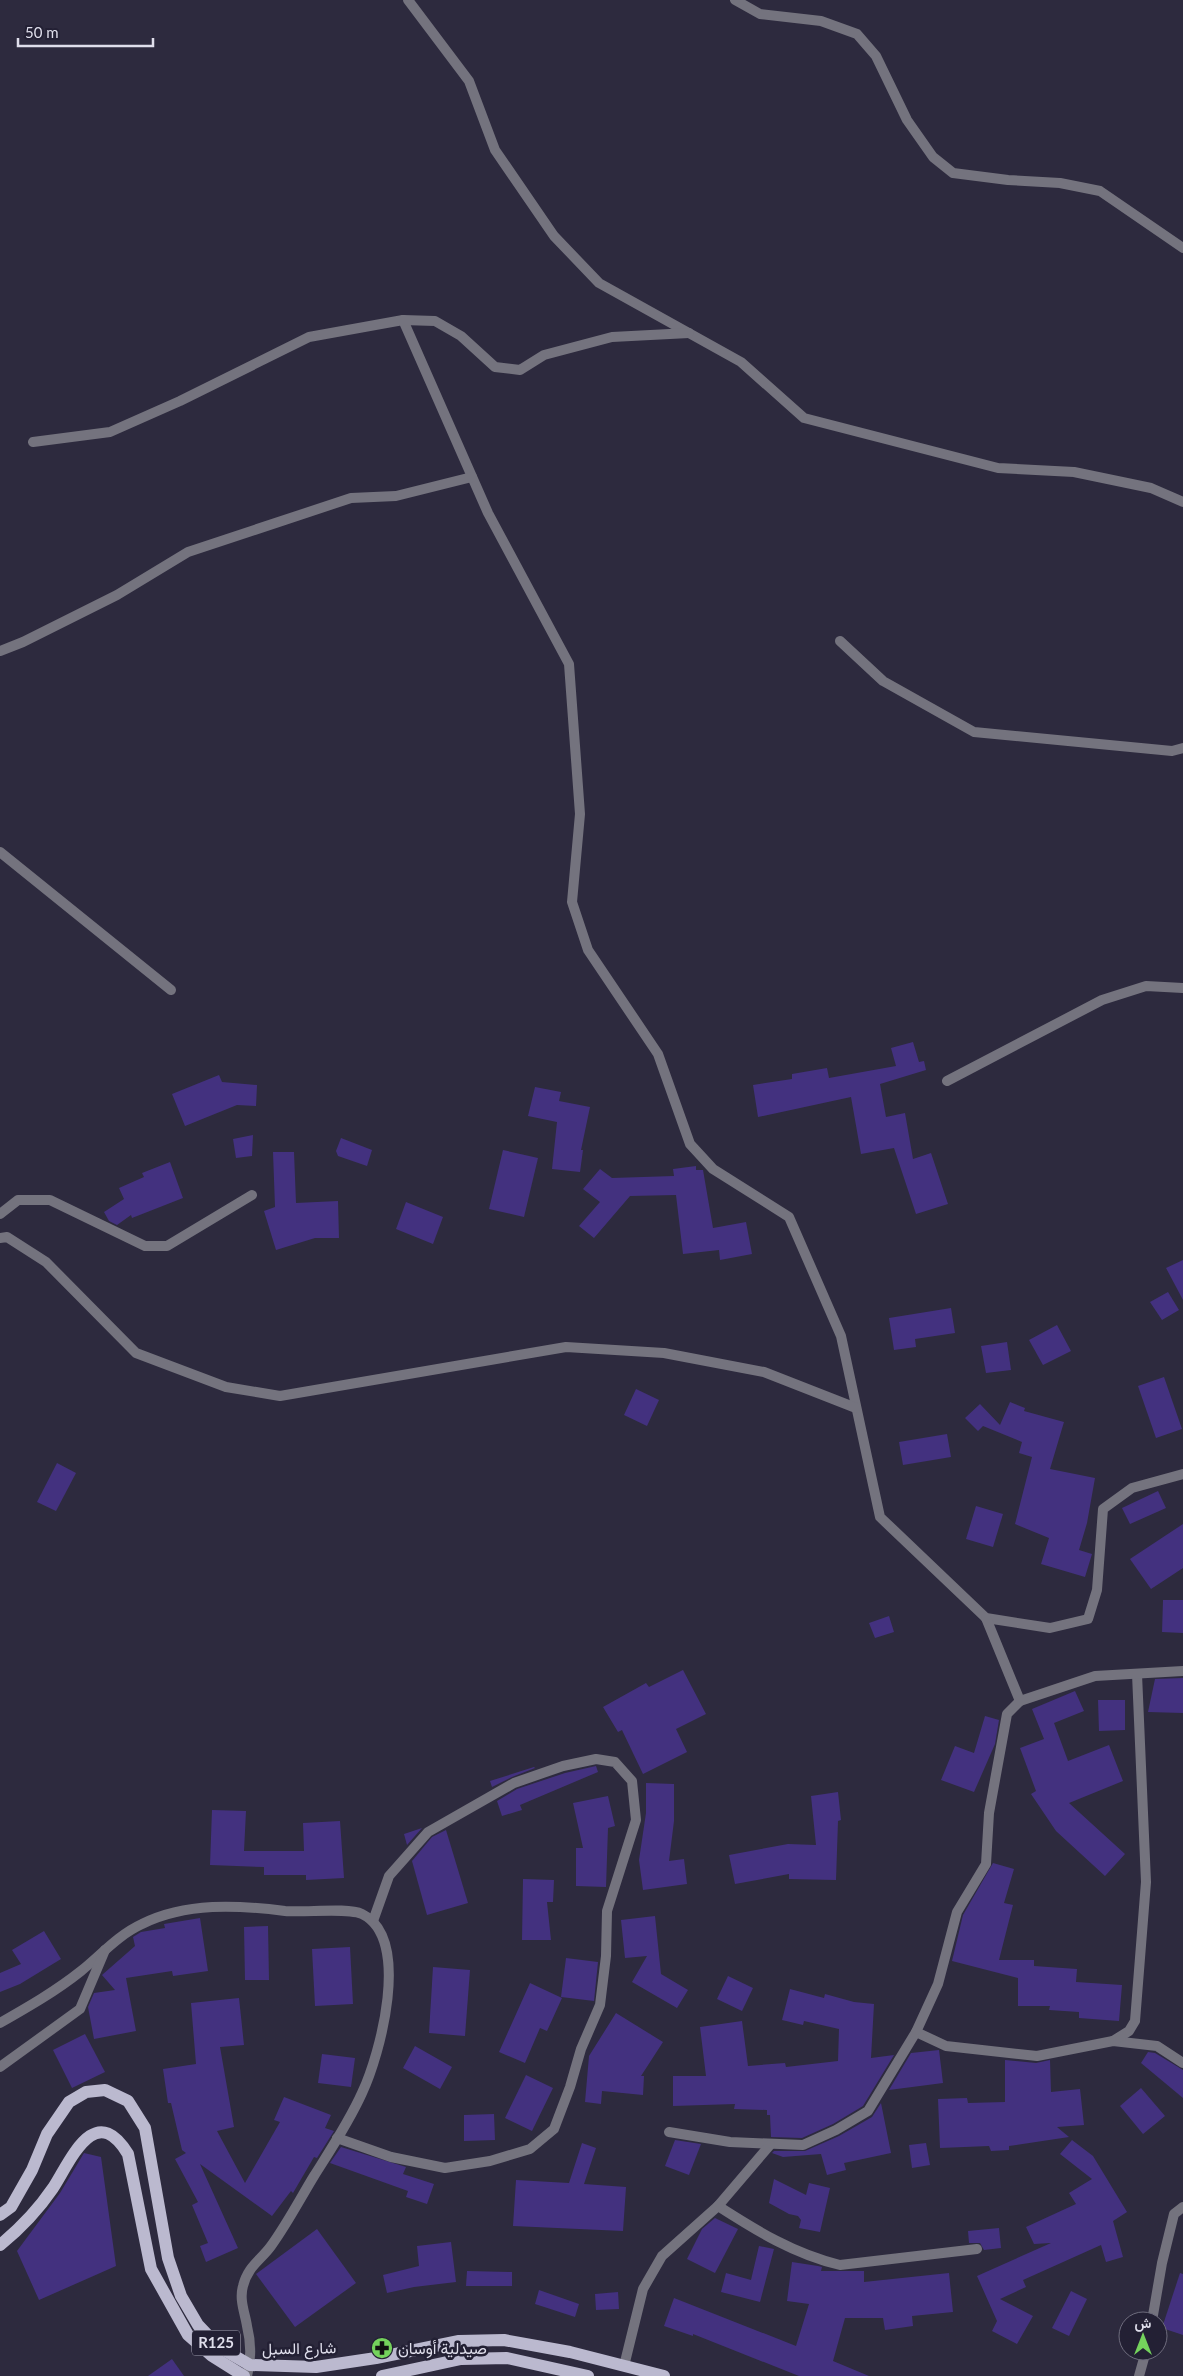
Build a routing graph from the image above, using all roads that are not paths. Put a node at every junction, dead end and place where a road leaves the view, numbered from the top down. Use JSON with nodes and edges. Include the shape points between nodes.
{"nodes":[{"id":1,"x":408,"y":0,"type":"edge"},
{"id":2,"x":735,"y":0,"type":"edge"},
{"id":3,"x":1183,"y":248,"type":"edge"},
{"id":4,"x":403,"y":320,"type":"junction"},
{"id":5,"x":690,"y":333,"type":"junction"},
{"id":6,"x":33,"y":442,"type":"dead end"},
{"id":7,"x":472,"y":477,"type":"junction"},
{"id":8,"x":1183,"y":502,"type":"edge"},
{"id":9,"x":840,"y":641,"type":"dead end"},
{"id":10,"x":0,"y":651,"type":"edge"},
{"id":11,"x":1183,"y":748,"type":"edge"},
{"id":12,"x":0,"y":852,"type":"edge"},
{"id":13,"x":1183,"y":988,"type":"edge"},
{"id":14,"x":171,"y":990,"type":"dead end"},
{"id":15,"x":947,"y":1081,"type":"dead end"},
{"id":16,"x":252,"y":1195,"type":"dead end"},
{"id":17,"x":0,"y":1214,"type":"edge"},
{"id":18,"x":0,"y":1238,"type":"edge"},
{"id":19,"x":856,"y":1408,"type":"junction"},
{"id":20,"x":1183,"y":1474,"type":"edge"},
{"id":21,"x":986,"y":1618,"type":"junction"},
{"id":22,"x":1183,"y":1671,"type":"edge"},
{"id":23,"x":1137,"y":1674,"type":"junction"},
{"id":24,"x":1020,"y":1700,"type":"junction"},
{"id":25,"x":373,"y":1921,"type":"junction"},
{"id":26,"x":107,"y":1947,"type":"junction"},
{"id":27,"x":0,"y":2023,"type":"edge"},
{"id":28,"x":916,"y":2032,"type":"junction"},
{"id":29,"x":1112,"y":2041,"type":"junction"},
{"id":30,"x":1183,"y":2063,"type":"edge"},
{"id":31,"x":0,"y":2067,"type":"edge"},
{"id":32,"x":669,"y":2132,"type":"dead end"},
{"id":33,"x":337,"y":2138,"type":"junction"},
{"id":34,"x":770,"y":2145,"type":"junction"},
{"id":35,"x":718,"y":2206,"type":"junction"},
{"id":36,"x":1183,"y":2207,"type":"edge"},
{"id":37,"x":0,"y":2215,"type":"edge"},
{"id":38,"x":0,"y":2244,"type":"edge"},
{"id":39,"x":977,"y":2249,"type":"dead end"},
{"id":40,"x":1154,"y":2311,"type":"edge"},
{"id":41,"x":1144,"y":2361,"type":"edge"},
{"id":42,"x":624,"y":2366,"type":"junction"},
{"id":43,"x":247,"y":2372,"type":"edge"},
{"id":44,"x":382,"y":2376,"type":"edge"},
{"id":45,"x":588,"y":2376,"type":"edge"},
{"id":46,"x":664,"y":2376,"type":"edge"},
{"id":47,"x":1140,"y":2376,"type":"edge"}],
"edges":[{"from":1,"to":5,"type":"street","via":[[469,81],[495,150],[554,236],[599,282]]},
{"from":2,"to":3,"type":"street","via":[[760,14],[821,21],[857,34],[876,56],[907,120],[934,157],[953,173],[1060,183],[1100,192]]},
{"from":4,"to":5,"type":"street","via":[[435,321],[461,336],[495,367],[520,370],[544,355],[612,337]]},
{"from":4,"to":6,"type":"street","via":[[309,337],[110,432]]},
{"from":4,"to":7,"type":"street"},
{"from":5,"to":8,"type":"street","via":[[742,362],[804,418],[998,468],[1074,472],[1151,488]]},
{"from":7,"to":10,"type":"street","via":[[396,496],[350,498],[188,552],[117,595]]},
{"from":7,"to":19,"type":"street","via":[[569,664],[580,814],[572,902],[588,950],[658,1054],[690,1144],[713,1169],[789,1217],[841,1336]]},
{"from":9,"to":11,"type":"street","via":[[882,681],[974,732],[1172,751]]},
{"from":12,"to":14,"type":"street"},
{"from":13,"to":15,"type":"street","via":[[1146,986],[1102,1000]]},
{"from":16,"to":17,"type":"street","via":[[167,1246],[145,1246],[50,1200],[18,1200]]},
{"from":18,"to":19,"type":"street","via":[[7,1237],[46,1262],[136,1353],[226,1387],[280,1396],[566,1347],[664,1353],[764,1372]]},
{"from":19,"to":21,"type":"street","via":[[880,1517]]},
{"from":20,"to":21,"type":"street","via":[[1132,1488],[1103,1509],[1097,1590],[1088,1619],[1050,1628]]},
{"from":21,"to":24,"type":"street"},
{"from":22,"to":23,"type":"street"},
{"from":23,"to":24,"type":"street","via":[[1095,1676]]},
{"from":23,"to":29,"type":"street","via":[[1146,1882],[1135,2021],[1129,2031]]},
{"from":24,"to":28,"type":"street","via":[[1007,1714],[989,1814],[986,1864],[956,1912],[938,1984]]},
{"from":25,"to":26,"type":"street","via":[[360,1913],[293,1912],[249,1906],[206,1907],[174,1912],[141,1924]]},
{"from":25,"to":33,"type":"street","via":[[383,1938],[390,1970],[386,2008],[363,2092]]},
{"from":25,"to":33,"type":"street","via":[[389,1876],[428,1832],[514,1783],[563,1766],[596,1759],[615,1762],[632,1781],[636,1820],[607,1911],[600,2005],[580,2049],[554,2129],[530,2149],[490,2161],[445,2168],[391,2157]]},
{"from":26,"to":27,"type":"street","via":[[80,1972]]},
{"from":26,"to":31,"type":"street","via":[[80,2009]]},
{"from":28,"to":29,"type":"street","via":[[946,2046],[1037,2056]]},
{"from":28,"to":34,"type":"street","via":[[868,2111],[803,2146]]},
{"from":29,"to":30,"type":"street","via":[[1157,2046]]},
{"from":32,"to":34,"type":"street"},
{"from":33,"to":43,"type":"street","via":[[270,2248],[249,2268],[241,2302],[248,2329]]},
{"from":34,"to":35,"type":"street"},
{"from":35,"to":39,"type":"street","via":[[792,2249],[840,2265]]},
{"from":35,"to":42,"type":"street","via":[[662,2256],[643,2289]]},
{"from":36,"to":40,"type":"street","via":[[1174,2214]]},
{"from":37,"to":43,"type":"main road","name":"شارع السبل","number":"R125","via":[[11,2207],[47,2134],[69,2102],[86,2092],[105,2090],[128,2100],[145,2128],[168,2258],[181,2296],[198,2325]]},
{"from":38,"to":43,"type":"main road","number":"R125","via":[[22,2228],[52,2189],[78,2145],[93,2134],[105,2133],[119,2141],[128,2154],[151,2269],[172,2310],[188,2335],[212,2356]]},
{"from":41,"to":47,"type":"street"},
{"from":42,"to":43,"type":"main road","name":"شارع السبل","number":"R125","via":[[504,2340],[459,2342],[316,2367]]},
{"from":42,"to":46,"type":"main road","name":"شارع السبل","number":"R125"},
{"from":44,"to":45,"type":"main road","via":[[461,2359],[507,2358]]}]}
